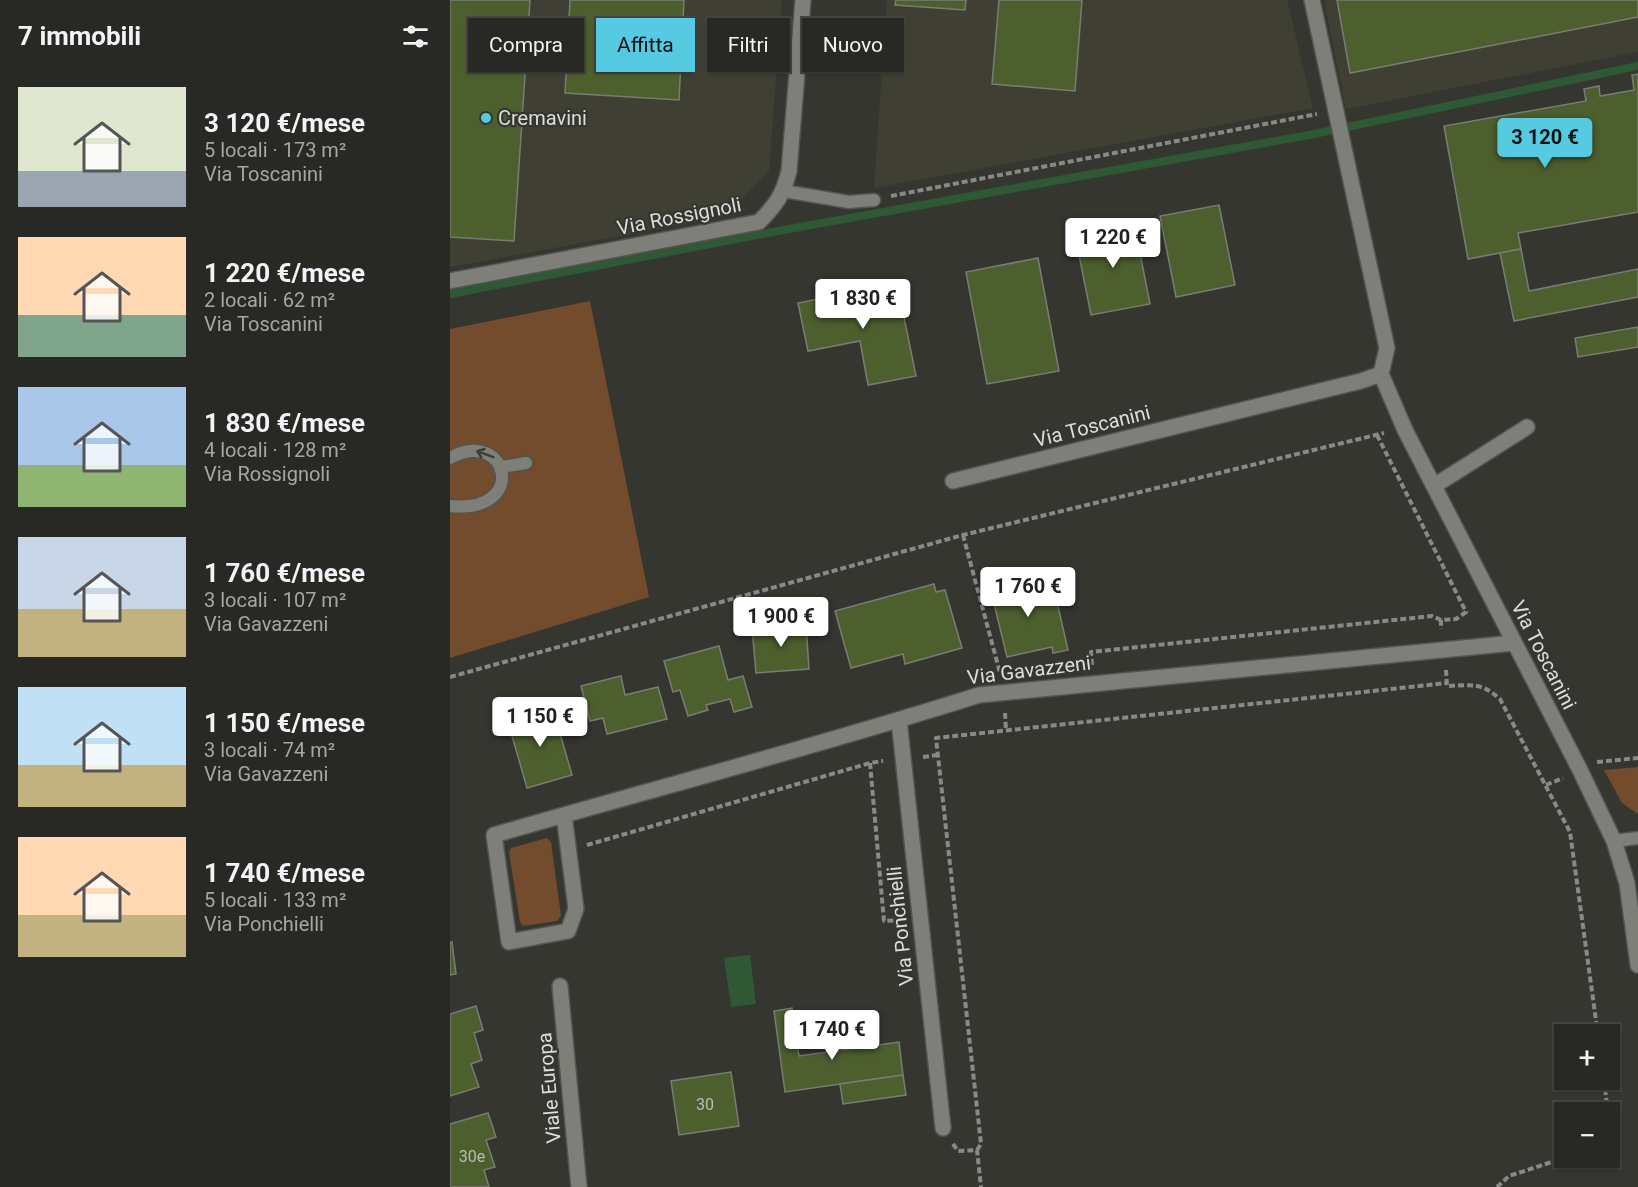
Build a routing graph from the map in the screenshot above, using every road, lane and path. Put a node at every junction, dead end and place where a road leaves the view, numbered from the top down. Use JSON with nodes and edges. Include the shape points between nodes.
{"nodes":[{"id":1,"x":803,"y":0,"type":"edge"},
{"id":2,"x":1312,"y":0,"type":"edge"},
{"id":3,"x":799,"y":55,"type":"junction"},
{"id":4,"x":802,"y":55,"type":"edge"},
{"id":5,"x":1336,"y":112,"type":"junction"},
{"id":6,"x":784,"y":191,"type":"junction"},
{"id":7,"x":874,"y":200,"type":"joint"},
{"id":8,"x":450,"y":281,"type":"edge"},
{"id":9,"x":1381,"y":374,"type":"junction"},
{"id":10,"x":1527,"y":427,"type":"dead end"},
{"id":11,"x":1405,"y":430,"type":"junction"},
{"id":12,"x":1377,"y":435,"type":"junction"},
{"id":13,"x":450,"y":458,"type":"edge"},
{"id":14,"x":526,"y":463,"type":"dead end"},
{"id":15,"x":502,"y":467,"type":"junction"},
{"id":16,"x":953,"y":482,"type":"dead end"},
{"id":17,"x":1434,"y":486,"type":"junction"},
{"id":18,"x":450,"y":506,"type":"edge"},
{"id":19,"x":963,"y":535,"type":"junction"},
{"id":20,"x":1440,"y":620,"type":"junction"},
{"id":21,"x":1514,"y":643,"type":"junction"},
{"id":22,"x":1443,"y":649,"type":"junction"},
{"id":23,"x":1093,"y":672,"type":"dead end"},
{"id":24,"x":450,"y":677,"type":"edge"},
{"id":25,"x":1447,"y":683,"type":"junction"},
{"id":26,"x":1003,"y":692,"type":"junction"},
{"id":27,"x":899,"y":720,"type":"junction"},
{"id":28,"x":938,"y":755,"type":"junction"},
{"id":29,"x":904,"y":759,"type":"junction"},
{"id":30,"x":870,"y":763,"type":"junction"},
{"id":31,"x":564,"y":814,"type":"junction"},
{"id":32,"x":1638,"y":838,"type":"edge"},
{"id":33,"x":1614,"y":841,"type":"junction"},
{"id":34,"x":569,"y":850,"type":"junction"},
{"id":35,"x":903,"y":920,"type":"dead end"},
{"id":36,"x":1638,"y":965,"type":"edge"},
{"id":37,"x":560,"y":986,"type":"dead end"},
{"id":38,"x":1596,"y":1024,"type":"edge"},
{"id":39,"x":943,"y":1128,"type":"joint"},
{"id":40,"x":977,"y":1150,"type":"junction"},
{"id":41,"x":1554,"y":1161,"type":"edge"},
{"id":42,"x":579,"y":1187,"type":"edge"},
{"id":43,"x":981,"y":1187,"type":"edge"},
{"id":44,"x":1497,"y":1187,"type":"edge"}],
"edges":[{"from":1,"to":3,"type":"street","name":"Via Rossignoli"},
{"from":2,"to":5,"type":"street"},
{"from":3,"to":4,"type":"lane"},
{"from":3,"to":6,"type":"street","name":"Via Rossignoli"},
{"from":5,"to":7,"type":"path"},
{"from":5,"to":9,"type":"street","via":[[1387,348]]},
{"from":6,"to":7,"type":"lane","via":[[849,202]]},
{"from":6,"to":8,"type":"street","name":"Via Rossignoli","via":[[759,222]]},
{"from":9,"to":11,"type":"street","name":"Via Toscanini"},
{"from":9,"to":16,"type":"street","name":"Via Toscanini"},
{"from":10,"to":17,"type":"street"},
{"from":11,"to":12,"type":"path"},
{"from":11,"to":17,"type":"street","name":"Via Toscanini"},
{"from":12,"to":19,"type":"path"},
{"from":12,"to":20,"type":"path","via":[[1466,612],[1456,619]]},
{"from":15,"to":13,"type":"lane","one_way":true,"via":[[493,456],[477,451],[465,451]]},
{"from":14,"to":15,"type":"lane"},
{"from":15,"to":18,"type":"lane","via":[[503,477],[491,499],[480,505]]},
{"from":17,"to":21,"type":"street","name":"Via Toscanini"},
{"from":19,"to":24,"type":"path"},
{"from":19,"to":26,"type":"path"},
{"from":20,"to":22,"type":"path"},
{"from":20,"to":23,"type":"path","via":[[1432,616],[1091,652]]},
{"from":21,"to":22,"type":"street","name":"Via Gavazzeni"},
{"from":21,"to":33,"type":"street","name":"Via Toscanini"},
{"from":22,"to":25,"type":"path"},
{"from":22,"to":26,"type":"street","name":"Via Gavazzeni"},
{"from":25,"to":28,"type":"path","via":[[936,738]]},
{"from":25,"to":38,"type":"path","via":[[1489,689],[1500,699],[1570,832]]},
{"from":26,"to":27,"type":"street","name":"Via Gavazzeni","via":[[979,695]]},
{"from":27,"to":29,"type":"street","name":"Via Ponchielli"},
{"from":27,"to":31,"type":"street","name":"Via Gavazzeni"},
{"from":28,"to":29,"type":"path"},
{"from":28,"to":40,"type":"path","via":[[981,1144]]},
{"from":29,"to":30,"type":"path"},
{"from":29,"to":39,"type":"street","name":"Via Ponchielli"},
{"from":30,"to":34,"type":"path"},
{"from":30,"to":35,"type":"path","via":[[884,921]]},
{"from":31,"to":34,"type":"street","name":"Via Gavazzeni"},
{"from":31,"to":34,"type":"street","name":"Via Gavazzeni","via":[[494,835],[509,942],[568,931],[576,909]]},
{"from":32,"to":33,"type":"lane"},
{"from":33,"to":36,"type":"street","name":"Via Toscanini","via":[[1627,883]]},
{"from":37,"to":42,"type":"street","name":"Viale Europa"},
{"from":39,"to":40,"type":"path","via":[[958,1151]]},
{"from":40,"to":43,"type":"path"},
{"from":41,"to":44,"type":"path","via":[[1509,1176]]}]}
